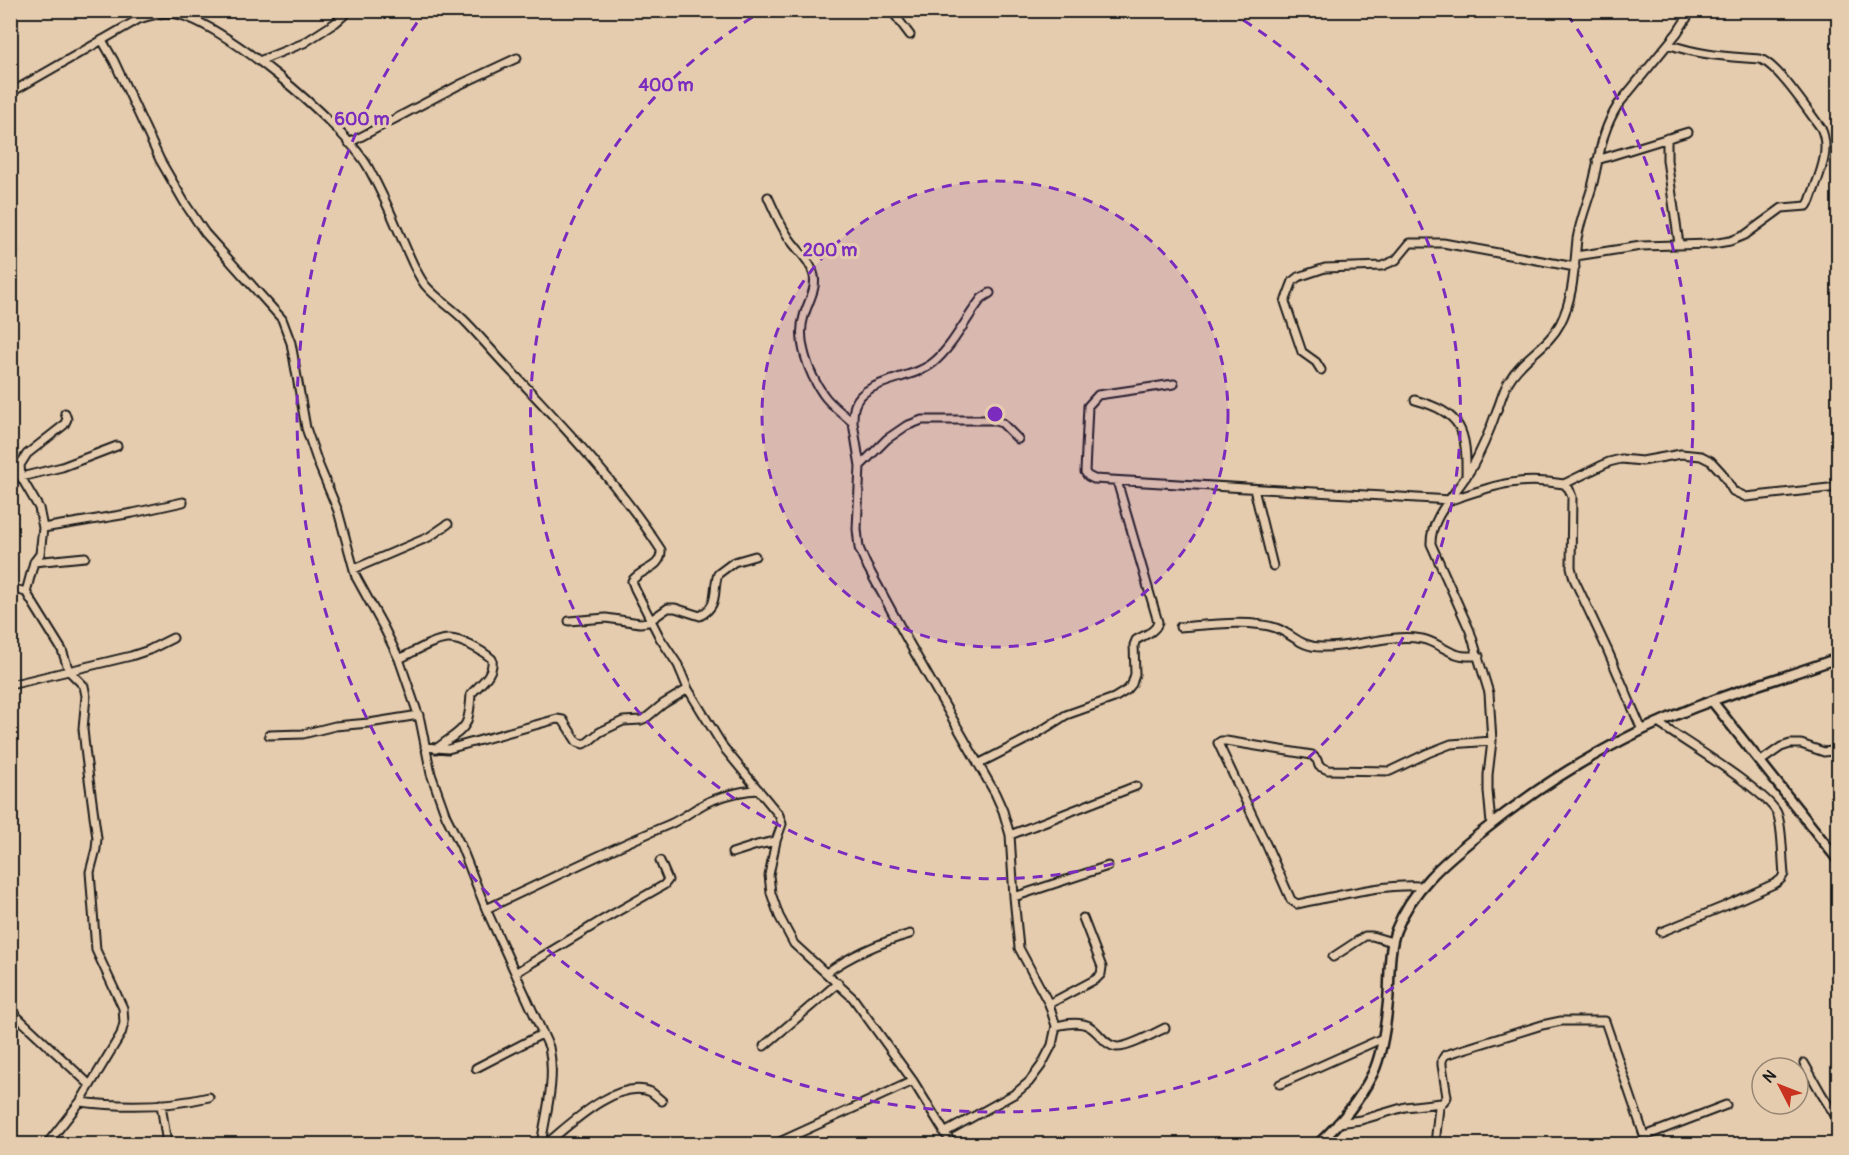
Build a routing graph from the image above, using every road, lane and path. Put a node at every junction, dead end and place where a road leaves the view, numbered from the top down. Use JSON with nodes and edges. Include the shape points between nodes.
{"nodes":[{"id":1,"x":147,"y":10,"type":"edge"},
{"id":2,"x":350,"y":10,"type":"edge"},
{"id":3,"x":893,"y":10,"type":"edge"},
{"id":4,"x":1692,"y":10,"type":"edge"},
{"id":5,"x":139,"y":20,"type":"junction"},
{"id":6,"x":910,"y":35,"type":"dead end"},
{"id":7,"x":102,"y":40,"type":"junction"},
{"id":8,"x":1668,"y":44,"type":"junction"},
{"id":9,"x":517,"y":58,"type":"dead end"},
{"id":10,"x":259,"y":60,"type":"junction"},
{"id":11,"x":10,"y":93,"type":"edge"},
{"id":12,"x":1688,"y":132,"type":"dead end"},
{"id":13,"x":1667,"y":138,"type":"junction"},
{"id":14,"x":349,"y":143,"type":"junction"},
{"id":15,"x":1597,"y":160,"type":"junction"},
{"id":16,"x":768,"y":197,"type":"dead end"},
{"id":17,"x":1679,"y":244,"type":"junction"},
{"id":18,"x":1576,"y":256,"type":"junction"},
{"id":19,"x":1575,"y":267,"type":"junction"},
{"id":20,"x":990,"y":293,"type":"dead end"},
{"id":21,"x":1321,"y":370,"type":"dead end"},
{"id":22,"x":1174,"y":384,"type":"dead end"},
{"id":23,"x":1415,"y":400,"type":"dead end"},
{"id":24,"x":65,"y":413,"type":"dead end"},
{"id":25,"x":853,"y":423,"type":"junction"},
{"id":26,"x":1018,"y":439,"type":"dead end"},
{"id":27,"x":117,"y":446,"type":"dead end"},
{"id":28,"x":860,"y":466,"type":"junction"},
{"id":29,"x":21,"y":477,"type":"junction"},
{"id":30,"x":1466,"y":477,"type":"junction"},
{"id":31,"x":1117,"y":481,"type":"junction"},
{"id":32,"x":1564,"y":484,"type":"junction"},
{"id":33,"x":1839,"y":487,"type":"edge"},
{"id":34,"x":1254,"y":489,"type":"junction"},
{"id":35,"x":1451,"y":500,"type":"junction"},
{"id":36,"x":183,"y":502,"type":"dead end"},
{"id":37,"x":448,"y":524,"type":"dead end"},
{"id":38,"x":44,"y":528,"type":"junction"},
{"id":39,"x":755,"y":556,"type":"dead end"},
{"id":40,"x":85,"y":557,"type":"dead end"},
{"id":41,"x":34,"y":562,"type":"junction"},
{"id":42,"x":1272,"y":566,"type":"dead end"},
{"id":43,"x":354,"y":569,"type":"junction"},
{"id":44,"x":10,"y":588,"type":"edge"},
{"id":45,"x":26,"y":592,"type":"junction"},
{"id":46,"x":650,"y":620,"type":"junction"},
{"id":47,"x":569,"y":621,"type":"dead end"},
{"id":48,"x":1180,"y":627,"type":"dead end"},
{"id":49,"x":173,"y":638,"type":"dead end"},
{"id":50,"x":1479,"y":656,"type":"junction"},
{"id":51,"x":1839,"y":658,"type":"edge"},
{"id":52,"x":399,"y":659,"type":"junction"},
{"id":53,"x":69,"y":671,"type":"junction"},
{"id":54,"x":10,"y":686,"type":"edge"},
{"id":55,"x":688,"y":689,"type":"junction"},
{"id":56,"x":1712,"y":701,"type":"junction"},
{"id":57,"x":419,"y":715,"type":"junction"},
{"id":58,"x":1658,"y":723,"type":"junction"},
{"id":59,"x":1642,"y":730,"type":"junction"},
{"id":60,"x":269,"y":735,"type":"dead end"},
{"id":61,"x":1492,"y":741,"type":"junction"},
{"id":62,"x":425,"y":747,"type":"junction"},
{"id":63,"x":436,"y":749,"type":"junction"},
{"id":64,"x":1839,"y":750,"type":"edge"},
{"id":65,"x":1761,"y":761,"type":"junction"},
{"id":66,"x":978,"y":764,"type":"junction"},
{"id":67,"x":1136,"y":786,"type":"dead end"},
{"id":68,"x":759,"y":790,"type":"junction"},
{"id":69,"x":1491,"y":824,"type":"junction"},
{"id":70,"x":1010,"y":835,"type":"junction"},
{"id":71,"x":776,"y":841,"type":"junction"},
{"id":72,"x":732,"y":853,"type":"dead end"},
{"id":73,"x":1839,"y":860,"type":"edge"},
{"id":74,"x":660,"y":861,"type":"dead end"},
{"id":75,"x":1108,"y":866,"type":"dead end"},
{"id":76,"x":1421,"y":886,"type":"junction"},
{"id":77,"x":1014,"y":897,"type":"junction"},
{"id":78,"x":486,"y":909,"type":"junction"},
{"id":79,"x":1083,"y":918,"type":"dead end"},
{"id":80,"x":1661,"y":932,"type":"dead end"},
{"id":81,"x":910,"y":934,"type":"dead end"},
{"id":82,"x":1392,"y":942,"type":"junction"},
{"id":83,"x":1333,"y":957,"type":"dead end"},
{"id":84,"x":515,"y":973,"type":"junction"},
{"id":85,"x":826,"y":973,"type":"junction"},
{"id":86,"x":838,"y":983,"type":"junction"},
{"id":87,"x":1049,"y":1004,"type":"junction"},
{"id":88,"x":10,"y":1010,"type":"edge"},
{"id":89,"x":1056,"y":1026,"type":"junction"},
{"id":90,"x":1165,"y":1028,"type":"dead end"},
{"id":91,"x":542,"y":1034,"type":"junction"},
{"id":92,"x":1383,"y":1038,"type":"junction"},
{"id":93,"x":764,"y":1046,"type":"dead end"},
{"id":94,"x":476,"y":1068,"type":"dead end"},
{"id":95,"x":1810,"y":1074,"type":"edge"},
{"id":96,"x":914,"y":1081,"type":"junction"},
{"id":97,"x":89,"y":1084,"type":"junction"},
{"id":98,"x":1280,"y":1084,"type":"dead end"},
{"id":99,"x":209,"y":1097,"type":"dead end"},
{"id":100,"x":662,"y":1101,"type":"dead end"},
{"id":101,"x":80,"y":1102,"type":"junction"},
{"id":102,"x":1441,"y":1103,"type":"junction"},
{"id":103,"x":161,"y":1104,"type":"junction"},
{"id":104,"x":1726,"y":1106,"type":"dead end"},
{"id":105,"x":1839,"y":1120,"type":"edge"},
{"id":106,"x":1338,"y":1123,"type":"junction"},
{"id":107,"x":944,"y":1133,"type":"junction"},
{"id":108,"x":1645,"y":1136,"type":"junction"},
{"id":109,"x":47,"y":1144,"type":"edge"},
{"id":110,"x":167,"y":1144,"type":"edge"},
{"id":111,"x":545,"y":1144,"type":"edge"},
{"id":112,"x":775,"y":1144,"type":"edge"},
{"id":113,"x":952,"y":1144,"type":"edge"},
{"id":114,"x":1318,"y":1144,"type":"edge"},
{"id":115,"x":1435,"y":1144,"type":"edge"},
{"id":116,"x":1647,"y":1144,"type":"edge"}],
"edges":[{"from":1,"to":5,"type":"street"},
{"from":2,"to":10,"type":"street","via":[[304,43]]},
{"from":3,"to":6,"type":"street"},
{"from":4,"to":8,"type":"street"},
{"from":5,"to":7,"type":"street"},
{"from":5,"to":10,"type":"street","via":[[171,13],[190,18]]},
{"from":7,"to":11,"type":"street"},
{"from":7,"to":43,"type":"street","via":[[160,160],[204,233],[282,319],[291,344],[306,428],[339,511]]},
{"from":8,"to":15,"type":"street","via":[[1614,111]]},
{"from":8,"to":17,"type":"street","via":[[1710,56],[1767,62],[1821,128],[1826,148],[1808,206],[1782,208],[1730,241]]},
{"from":9,"to":14,"type":"street"},
{"from":10,"to":14,"type":"street","via":[[314,106]]},
{"from":12,"to":13,"type":"street"},
{"from":13,"to":15,"type":"street"},
{"from":13,"to":17,"type":"street"},
{"from":14,"to":46,"type":"street","via":[[367,165],[415,270],[427,287],[462,318],[569,433],[661,550],[657,564],[632,581]]},
{"from":15,"to":18,"type":"street"},
{"from":16,"to":25,"type":"street","via":[[815,279],[800,333],[805,354],[823,394]]},
{"from":17,"to":18,"type":"street"},
{"from":18,"to":19,"type":"street"},
{"from":19,"to":21,"type":"street","via":[[1418,242],[1410,243],[1396,260],[1383,266],[1325,268],[1298,277],[1285,302],[1302,352]]},
{"from":19,"to":30,"type":"street","via":[[1567,310],[1559,326],[1523,361],[1509,381]]},
{"from":20,"to":25,"type":"street","via":[[982,298],[935,361],[907,376],[880,383],[858,397]]},
{"from":22,"to":31,"type":"street","via":[[1098,395],[1088,406],[1085,472],[1094,479]]},
{"from":23,"to":30,"type":"street","via":[[1446,412],[1455,420],[1462,432]]},
{"from":24,"to":29,"type":"street","via":[[64,425],[27,454],[20,465]]},
{"from":25,"to":28,"type":"street"},
{"from":26,"to":28,"type":"street","via":[[1002,423],[991,420],[922,420],[887,439]]},
{"from":27,"to":29,"type":"street"},
{"from":28,"to":66,"type":"street","via":[[859,548]]},
{"from":29,"to":38,"type":"street","via":[[39,508]]},
{"from":30,"to":35,"type":"street"},
{"from":31,"to":34,"type":"street"},
{"from":31,"to":66,"type":"street","via":[[1158,621],[1157,627],[1136,640],[1132,684],[1114,698],[1066,715]]},
{"from":32,"to":33,"type":"street","via":[[1620,459],[1642,461],[1681,454],[1711,461],[1733,491],[1746,497]]},
{"from":32,"to":35,"type":"street","via":[[1503,483]]},
{"from":32,"to":59,"type":"street","via":[[1572,497],[1574,579]]},
{"from":34,"to":35,"type":"street"},
{"from":34,"to":42,"type":"street"},
{"from":35,"to":50,"type":"street","via":[[1434,523],[1431,544]]},
{"from":36,"to":38,"type":"street"},
{"from":37,"to":43,"type":"street","via":[[429,537]]},
{"from":38,"to":41,"type":"street","via":[[40,554]]},
{"from":39,"to":46,"type":"street","via":[[734,562],[718,574],[711,606],[700,616],[668,608]]},
{"from":40,"to":41,"type":"street"},
{"from":41,"to":45,"type":"street"},
{"from":43,"to":52,"type":"street"},
{"from":44,"to":45,"type":"street"},
{"from":45,"to":53,"type":"street","via":[[62,650]]},
{"from":46,"to":47,"type":"street"},
{"from":46,"to":55,"type":"street"},
{"from":48,"to":50,"type":"street","via":[[1263,625],[1305,645],[1323,647],[1424,639],[1455,654]]},
{"from":49,"to":53,"type":"street","via":[[131,656]]},
{"from":50,"to":61,"type":"street","via":[[1489,693]]},
{"from":51,"to":56,"type":"street"},
{"from":52,"to":57,"type":"street"},
{"from":52,"to":63,"type":"street","via":[[445,639],[479,650],[492,659],[491,670],[471,694],[471,710],[463,728]]},
{"from":53,"to":54,"type":"street"},
{"from":53,"to":97,"type":"street","via":[[84,686],[86,696],[83,729],[97,838],[90,872],[96,950],[123,1008],[124,1023]]},
{"from":55,"to":63,"type":"street","via":[[646,718],[623,721],[583,744],[577,742],[563,720],[557,719],[462,746]]},
{"from":55,"to":68,"type":"street","via":[[724,748]]},
{"from":56,"to":58,"type":"street"},
{"from":56,"to":65,"type":"street"},
{"from":57,"to":60,"type":"street","via":[[303,734]]},
{"from":57,"to":62,"type":"street"},
{"from":58,"to":59,"type":"street"},
{"from":58,"to":80,"type":"street","via":[[1725,768],[1776,811],[1784,874],[1776,883]]},
{"from":59,"to":69,"type":"street","via":[[1554,779]]},
{"from":61,"to":69,"type":"street","via":[[1488,776]]},
{"from":61,"to":76,"type":"street","via":[[1451,744],[1390,771],[1328,770],[1319,766],[1312,755],[1226,741],[1218,744],[1290,900],[1297,904],[1359,890]]},
{"from":62,"to":63,"type":"street"},
{"from":62,"to":78,"type":"street","via":[[446,816]]},
{"from":64,"to":65,"type":"street","via":[[1824,752],[1790,744]]},
{"from":65,"to":73,"type":"street"},
{"from":66,"to":70,"type":"street","via":[[1004,811]]},
{"from":67,"to":70,"type":"street"},
{"from":68,"to":71,"type":"street","via":[[779,815],[782,824]]},
{"from":68,"to":78,"type":"street","via":[[710,801],[673,823]]},
{"from":69,"to":76,"type":"street"},
{"from":70,"to":77,"type":"street"},
{"from":71,"to":72,"type":"street"},
{"from":71,"to":85,"type":"street","via":[[769,875],[779,916],[794,944]]},
{"from":74,"to":84,"type":"street","via":[[668,880],[664,885]]},
{"from":75,"to":77,"type":"street"},
{"from":76,"to":82,"type":"street","via":[[1406,907]]},
{"from":77,"to":87,"type":"street","via":[[1019,948]]},
{"from":78,"to":84,"type":"street"},
{"from":79,"to":87,"type":"street","via":[[1102,967],[1101,974]]},
{"from":81,"to":85,"type":"street","via":[[881,942]]},
{"from":82,"to":83,"type":"street","via":[[1365,936]]},
{"from":82,"to":92,"type":"street"},
{"from":84,"to":91,"type":"street"},
{"from":85,"to":86,"type":"street"},
{"from":86,"to":93,"type":"street"},
{"from":86,"to":96,"type":"street"},
{"from":87,"to":89,"type":"street"},
{"from":88,"to":97,"type":"street"},
{"from":89,"to":90,"type":"street","via":[[1090,1026],[1116,1047]]},
{"from":89,"to":107,"type":"street","via":[[1052,1045],[1029,1082]]},
{"from":91,"to":94,"type":"street"},
{"from":91,"to":111,"type":"street","via":[[552,1062]]},
{"from":92,"to":98,"type":"street"},
{"from":92,"to":106,"type":"street","via":[[1374,1071]]},
{"from":95,"to":105,"type":"street"},
{"from":96,"to":107,"type":"street"},
{"from":96,"to":112,"type":"street"},
{"from":97,"to":101,"type":"street"},
{"from":99,"to":103,"type":"street"},
{"from":100,"to":111,"type":"street","via":[[651,1092],[639,1090],[616,1094],[596,1104]]},
{"from":101,"to":103,"type":"street"},
{"from":101,"to":109,"type":"street"},
{"from":102,"to":106,"type":"street","via":[[1404,1107]]},
{"from":102,"to":108,"type":"street","via":[[1447,1097],[1442,1065],[1445,1055],[1542,1025],[1586,1019],[1605,1021]]},
{"from":102,"to":115,"type":"street"},
{"from":103,"to":110,"type":"street"},
{"from":104,"to":108,"type":"street"},
{"from":106,"to":114,"type":"street"},
{"from":107,"to":113,"type":"street"},
{"from":108,"to":116,"type":"street"}]}
